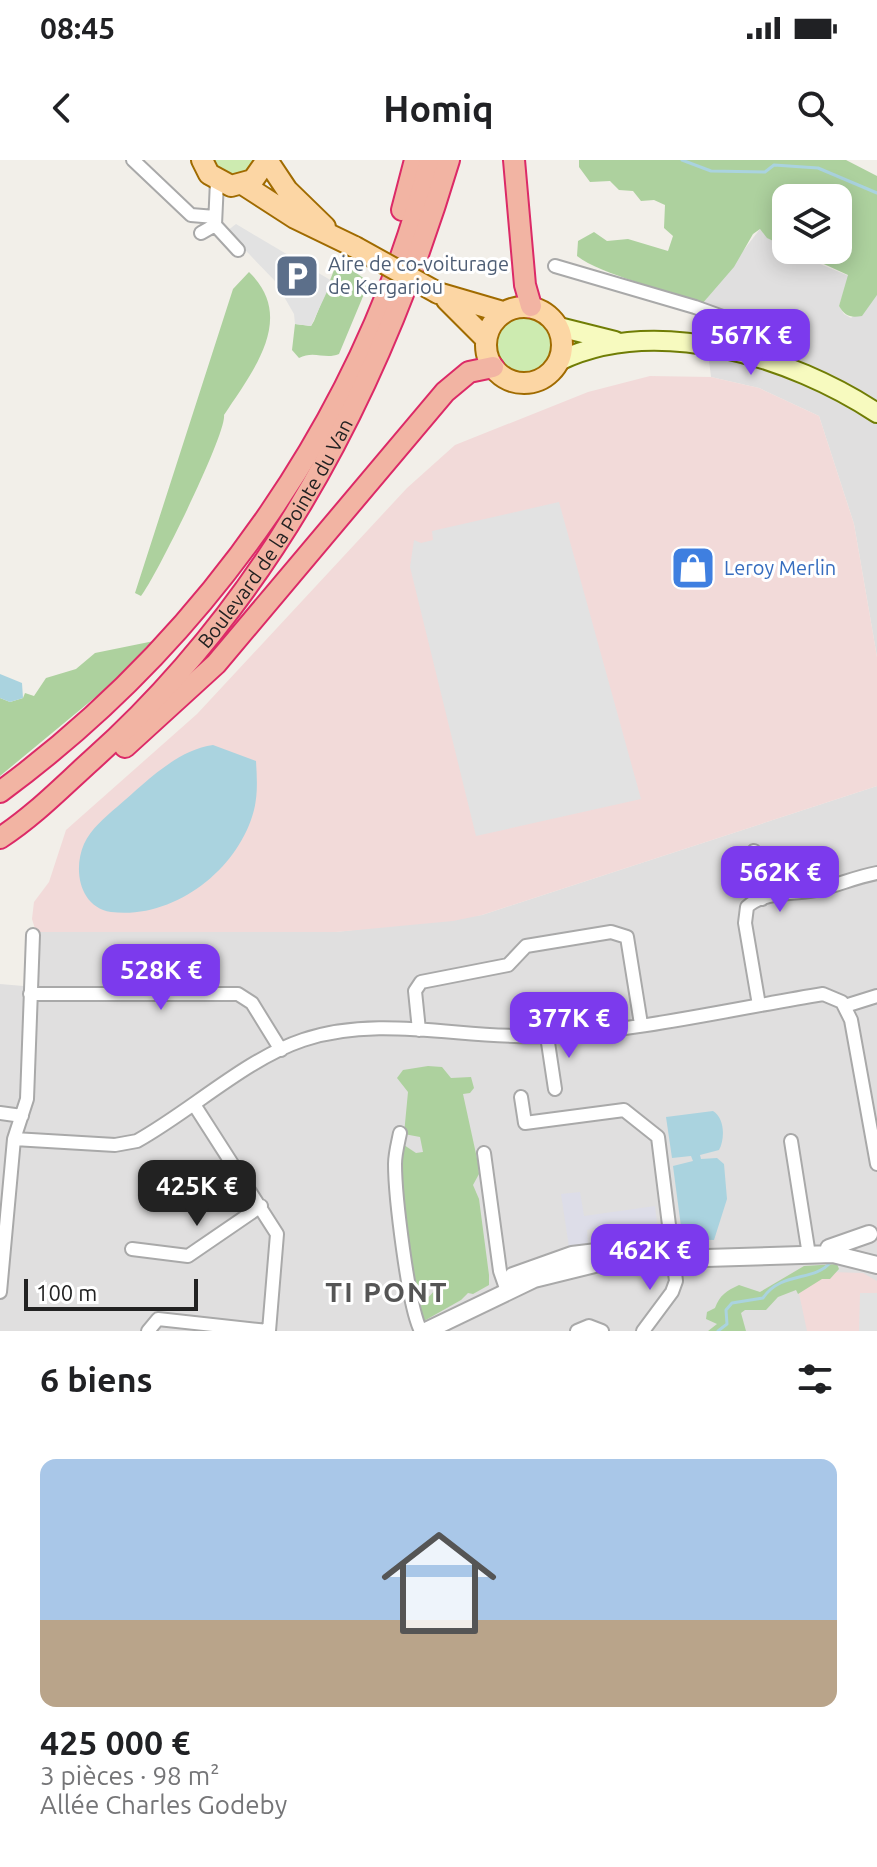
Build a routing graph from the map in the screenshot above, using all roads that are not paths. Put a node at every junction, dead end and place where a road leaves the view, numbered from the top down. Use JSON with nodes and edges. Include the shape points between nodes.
{"nodes":[{"id":1,"x":133,"y":160,"type":"edge"},
{"id":2,"x":202,"y":160,"type":"edge"},
{"id":3,"x":267,"y":160,"type":"edge"},
{"id":4,"x":415,"y":160,"type":"edge"},
{"id":5,"x":430,"y":160,"type":"edge"},
{"id":6,"x":449,"y":160,"type":"edge"},
{"id":7,"x":514,"y":160,"type":"edge"},
{"id":8,"x":231,"y":184,"type":"junction"},
{"id":9,"x":215,"y":221,"type":"junction"},
{"id":10,"x":201,"y":233,"type":"dead end"},
{"id":11,"x":346,"y":242,"type":"junction"},
{"id":12,"x":238,"y":250,"type":"dead end"},
{"id":13,"x":555,"y":266,"type":"dead end"},
{"id":14,"x":438,"y":293,"type":"junction"},
{"id":15,"x":531,"y":306,"type":"junction"},
{"id":16,"x":503,"y":312,"type":"junction"},
{"id":17,"x":373,"y":326,"type":"junction"},
{"id":18,"x":559,"y":327,"type":"junction"},
{"id":19,"x":486,"y":339,"type":"junction"},
{"id":20,"x":625,"y":343,"type":"junction"},
{"id":21,"x":559,"y":361,"type":"junction"},
{"id":22,"x":778,"y":363,"type":"junction"},
{"id":23,"x":493,"y":367,"type":"junction"},
{"id":24,"x":877,"y":413,"type":"edge"},
{"id":25,"x":0,"y":792,"type":"edge"},
{"id":26,"x":23,"y":823,"type":"junction"},
{"id":27,"x":0,"y":838,"type":"edge"},
{"id":28,"x":754,"y":851,"type":"dead end"},
{"id":29,"x":877,"y":873,"type":"edge"},
{"id":30,"x":762,"y":899,"type":"junction"},
{"id":31,"x":33,"y":935,"type":"dead end"},
{"id":32,"x":30,"y":994,"type":"junction"},
{"id":33,"x":877,"y":996,"type":"edge"},
{"id":34,"x":759,"y":1005,"type":"junction"},
{"id":35,"x":845,"y":1006,"type":"junction"},
{"id":36,"x":641,"y":1024,"type":"junction"},
{"id":37,"x":419,"y":1030,"type":"junction"},
{"id":38,"x":547,"y":1036,"type":"junction"},
{"id":39,"x":281,"y":1050,"type":"junction"},
{"id":40,"x":555,"y":1089,"type":"dead end"},
{"id":41,"x":521,"y":1097,"type":"dead end"},
{"id":42,"x":195,"y":1106,"type":"junction"},
{"id":43,"x":0,"y":1113,"type":"edge"},
{"id":44,"x":22,"y":1116,"type":"junction"},
{"id":45,"x":400,"y":1133,"type":"dead end"},
{"id":46,"x":14,"y":1139,"type":"junction"},
{"id":47,"x":791,"y":1141,"type":"dead end"},
{"id":48,"x":484,"y":1153,"type":"dead end"},
{"id":49,"x":877,"y":1164,"type":"edge"},
{"id":50,"x":261,"y":1206,"type":"junction"},
{"id":51,"x":873,"y":1229,"type":"edge"},
{"id":52,"x":3,"y":1238,"type":"edge"},
{"id":53,"x":132,"y":1249,"type":"dead end"},
{"id":54,"x":673,"y":1251,"type":"junction"},
{"id":55,"x":808,"y":1252,"type":"junction"},
{"id":56,"x":877,"y":1265,"type":"edge"},
{"id":57,"x":505,"y":1286,"type":"junction"},
{"id":58,"x":0,"y":1292,"type":"edge"},
{"id":59,"x":427,"y":1329,"type":"edge"},
{"id":60,"x":148,"y":1331,"type":"edge"},
{"id":61,"x":269,"y":1331,"type":"edge"},
{"id":62,"x":577,"y":1331,"type":"edge"},
{"id":63,"x":602,"y":1331,"type":"edge"},
{"id":64,"x":643,"y":1331,"type":"edge"}],
"edges":[{"from":1,"to":9,"type":"street","via":[[181,207]]},
{"from":2,"to":8,"type":"main road"},
{"from":3,"to":8,"type":"main road","via":[[259,175]]},
{"from":3,"to":11,"type":"main road","via":[[287,190]]},
{"from":4,"to":17,"type":"highway"},
{"from":5,"to":17,"type":"highway","name":"Boulevard de la Pointe du Van"},
{"from":6,"to":26,"type":"highway","name":"Boulevard de la Pointe du Van","via":[[386,342],[342,434],[283,535],[180,673]]},
{"from":7,"to":15,"type":"highway"},
{"from":8,"to":9,"type":"street"},
{"from":8,"to":11,"type":"main road"},
{"from":9,"to":10,"type":"street"},
{"from":9,"to":12,"type":"street"},
{"from":11,"to":14,"type":"main road","bridge":true},
{"from":13,"to":22,"type":"street","via":[[753,328],[777,342]]},
{"from":14,"to":16,"type":"main road"},
{"from":14,"to":19,"type":"main road"},
{"from":15,"to":16,"type":"main road"},
{"from":15,"to":18,"type":"main road"},
{"from":16,"to":19,"type":"main road"},
{"from":17,"to":25,"type":"highway","name":"Boulevard de la Pointe du Van","via":[[332,413],[296,473],[202,601],[102,707]]},
{"from":18,"to":20,"type":"main road"},
{"from":18,"to":21,"type":"main road"},
{"from":19,"to":23,"type":"main road"},
{"from":20,"to":21,"type":"main road"},
{"from":20,"to":22,"type":"main road","via":[[713,347]]},
{"from":21,"to":23,"type":"main road","via":[[545,377],[526,383],[507,379]]},
{"from":22,"to":24,"type":"main road"},
{"from":23,"to":26,"type":"highway","via":[[469,372],[445,392],[264,611],[198,682],[105,763]]},
{"from":26,"to":27,"type":"highway","name":"Boulevard de la Pointe du Van"},
{"from":28,"to":30,"type":"street"},
{"from":29,"to":30,"type":"street","via":[[820,890]]},
{"from":30,"to":34,"type":"street","via":[[751,903],[744,916]]},
{"from":31,"to":32,"type":"street"},
{"from":32,"to":39,"type":"street","via":[[238,994],[252,1003]]},
{"from":32,"to":44,"type":"street"},
{"from":33,"to":35,"type":"street"},
{"from":34,"to":35,"type":"street","via":[[823,994]]},
{"from":34,"to":36,"type":"street"},
{"from":35,"to":49,"type":"street"},
{"from":36,"to":37,"type":"street","via":[[627,937],[611,932],[526,946],[508,965],[421,982],[415,997]]},
{"from":36,"to":38,"type":"street"},
{"from":37,"to":38,"type":"street"},
{"from":37,"to":39,"type":"street","via":[[328,1034]]},
{"from":38,"to":40,"type":"street"},
{"from":39,"to":42,"type":"street"},
{"from":41,"to":54,"type":"street","via":[[525,1123],[624,1110],[658,1137]]},
{"from":42,"to":46,"type":"street","via":[[132,1143]]},
{"from":42,"to":50,"type":"street"},
{"from":43,"to":44,"type":"street"},
{"from":44,"to":46,"type":"street"},
{"from":45,"to":59,"type":"street","via":[[395,1164],[412,1303]]},
{"from":46,"to":52,"type":"street"},
{"from":47,"to":55,"type":"street"},
{"from":48,"to":57,"type":"street"},
{"from":50,"to":53,"type":"street","via":[[188,1256]]},
{"from":50,"to":61,"type":"street","via":[[278,1243]]},
{"from":51,"to":55,"type":"street","via":[[840,1246]]},
{"from":51,"to":56,"type":"street","via":[[867,1248]]},
{"from":52,"to":58,"type":"street"},
{"from":54,"to":55,"type":"street"},
{"from":54,"to":57,"type":"street","via":[[572,1255]]},
{"from":54,"to":64,"type":"street","via":[[675,1287]]},
{"from":55,"to":56,"type":"street","via":[[849,1255]]},
{"from":57,"to":59,"type":"street"},
{"from":60,"to":61,"type":"street","via":[[158,1319]]},
{"from":62,"to":63,"type":"street","via":[[589,1326]]}]}
